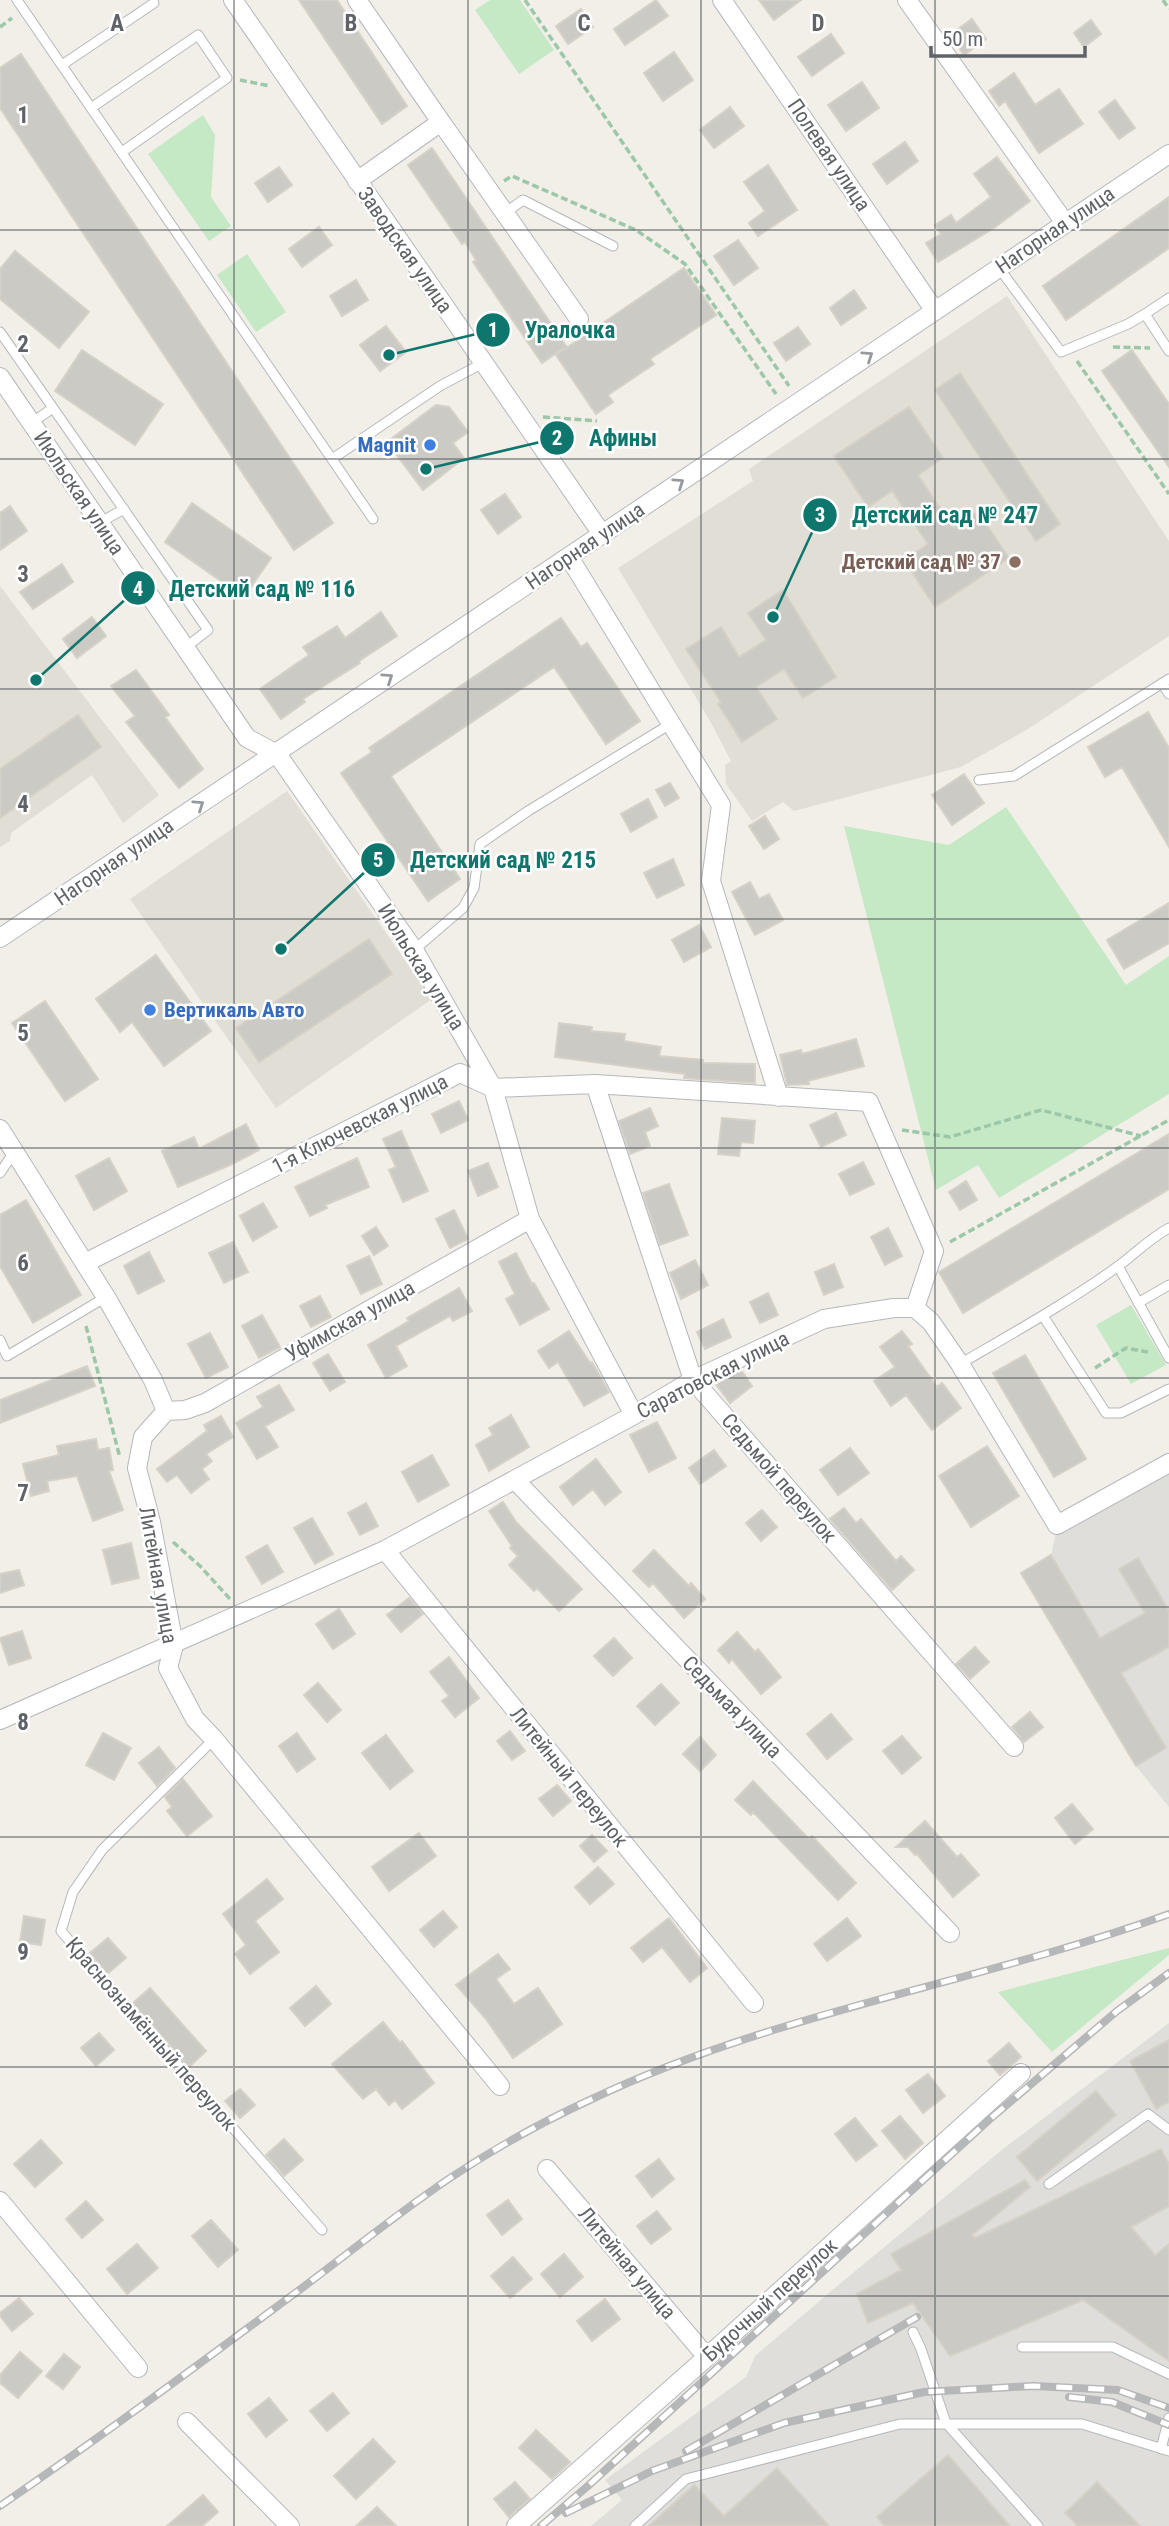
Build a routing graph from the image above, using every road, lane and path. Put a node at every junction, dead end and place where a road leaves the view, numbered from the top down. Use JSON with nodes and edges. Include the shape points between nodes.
{"nodes":[{"id":1,"x":17,"y":0,"type":"edge"},
{"id":2,"x":233,"y":0,"type":"edge"},
{"id":3,"x":357,"y":0,"type":"edge"},
{"id":4,"x":525,"y":0,"type":"edge"},
{"id":5,"x":722,"y":0,"type":"edge"},
{"id":6,"x":907,"y":0,"type":"edge"},
{"id":7,"x":1163,"y":0,"type":"edge"},
{"id":8,"x":154,"y":3,"type":"dead end"},
{"id":9,"x":1169,"y":9,"type":"edge"},
{"id":10,"x":62,"y":65,"type":"junction"},
{"id":11,"x":227,"y":78,"type":"junction"},
{"id":12,"x":295,"y":91,"type":"junction"},
{"id":13,"x":91,"y":108,"type":"junction"},
{"id":14,"x":440,"y":122,"type":"junction"},
{"id":15,"x":121,"y":152,"type":"junction"},
{"id":16,"x":1169,"y":154,"type":"edge"},
{"id":17,"x":357,"y":181,"type":"junction"},
{"id":18,"x":489,"y":190,"type":"junction"},
{"id":19,"x":505,"y":213,"type":"junction"},
{"id":20,"x":1065,"y":223,"type":"junction"},
{"id":21,"x":613,"y":246,"type":"dead end"},
{"id":22,"x":999,"y":268,"type":"junction"},
{"id":23,"x":1169,"y":298,"type":"edge"},
{"id":24,"x":935,"y":311,"type":"junction"},
{"id":25,"x":1145,"y":314,"type":"junction"},
{"id":26,"x":579,"y":318,"type":"dead end"},
{"id":27,"x":0,"y":332,"type":"edge"},
{"id":28,"x":1106,"y":348,"type":"dead end"},
{"id":29,"x":1069,"y":349,"type":"junction"},
{"id":30,"x":1169,"y":350,"type":"edge"},
{"id":31,"x":483,"y":363,"type":"junction"},
{"id":32,"x":0,"y":377,"type":"edge"},
{"id":33,"x":794,"y":406,"type":"junction"},
{"id":34,"x":53,"y":408,"type":"junction"},
{"id":35,"x":519,"y":415,"type":"junction"},
{"id":36,"x":597,"y":421,"type":"dead end"},
{"id":37,"x":31,"y":423,"type":"junction"},
{"id":38,"x":332,"y":459,"type":"junction"},
{"id":39,"x":1169,"y":494,"type":"edge"},
{"id":40,"x":124,"y":509,"type":"junction"},
{"id":41,"x":373,"y":519,"type":"dead end"},
{"id":42,"x":99,"y":523,"type":"junction"},
{"id":43,"x":602,"y":534,"type":"junction"},
{"id":44,"x":569,"y":556,"type":"junction"},
{"id":45,"x":185,"y":648,"type":"junction"},
{"id":46,"x":1166,"y":681,"type":"edge"},
{"id":47,"x":1169,"y":694,"type":"edge"},
{"id":48,"x":673,"y":723,"type":"junction"},
{"id":49,"x":277,"y":754,"type":"junction"},
{"id":50,"x":979,"y":780,"type":"dead end"},
{"id":51,"x":0,"y":938,"type":"edge"},
{"id":52,"x":414,"y":950,"type":"junction"},
{"id":53,"x":595,"y":1084,"type":"junction"},
{"id":54,"x":492,"y":1088,"type":"junction"},
{"id":55,"x":779,"y":1097,"type":"junction"},
{"id":56,"x":1169,"y":1121,"type":"edge"},
{"id":57,"x":880,"y":1127,"type":"junction"},
{"id":58,"x":0,"y":1129,"type":"edge"},
{"id":59,"x":1141,"y":1136,"type":"junction"},
{"id":60,"x":14,"y":1152,"type":"junction"},
{"id":61,"x":0,"y":1173,"type":"edge"},
{"id":62,"x":530,"y":1219,"type":"junction"},
{"id":63,"x":1169,"y":1228,"type":"edge"},
{"id":64,"x":934,"y":1251,"type":"junction"},
{"id":65,"x":85,"y":1263,"type":"junction"},
{"id":66,"x":1118,"y":1266,"type":"junction"},
{"id":67,"x":1169,"y":1285,"type":"edge"},
{"id":68,"x":106,"y":1297,"type":"junction"},
{"id":69,"x":1138,"y":1303,"type":"junction"},
{"id":70,"x":915,"y":1308,"type":"junction"},
{"id":71,"x":1043,"y":1316,"type":"junction"},
{"id":72,"x":0,"y":1340,"type":"edge"},
{"id":73,"x":1168,"y":1357,"type":"edge"},
{"id":74,"x":960,"y":1364,"type":"junction"},
{"id":75,"x":1082,"y":1376,"type":"junction"},
{"id":76,"x":693,"y":1380,"type":"junction"},
{"id":77,"x":1169,"y":1389,"type":"edge"},
{"id":78,"x":166,"y":1411,"type":"junction"},
{"id":79,"x":634,"y":1415,"type":"junction"},
{"id":80,"x":1169,"y":1463,"type":"edge"},
{"id":81,"x":515,"y":1480,"type":"junction"},
{"id":82,"x":151,"y":1522,"type":"junction"},
{"id":83,"x":385,"y":1550,"type":"junction"},
{"id":84,"x":243,"y":1614,"type":"junction"},
{"id":85,"x":174,"y":1645,"type":"junction"},
{"id":86,"x":0,"y":1720,"type":"edge"},
{"id":87,"x":214,"y":1739,"type":"junction"},
{"id":88,"x":1014,"y":1747,"type":"dead end"},
{"id":89,"x":950,"y":1933,"type":"dead end"},
{"id":90,"x":754,"y":2003,"type":"dead end"},
{"id":91,"x":1021,"y":2073,"type":"dead end"},
{"id":92,"x":500,"y":2086,"type":"dead end"},
{"id":93,"x":1169,"y":2130,"type":"edge"},
{"id":94,"x":547,"y":2169,"type":"dead end"},
{"id":95,"x":1049,"y":2184,"type":"dead end"},
{"id":96,"x":0,"y":2201,"type":"edge"},
{"id":97,"x":322,"y":2230,"type":"dead end"},
{"id":98,"x":913,"y":2332,"type":"dead end"},
{"id":99,"x":1021,"y":2347,"type":"dead end"},
{"id":100,"x":707,"y":2357,"type":"junction"},
{"id":101,"x":138,"y":2368,"type":"dead end"},
{"id":102,"x":1169,"y":2374,"type":"edge"},
{"id":103,"x":1169,"y":2418,"type":"edge"},
{"id":104,"x":187,"y":2422,"type":"dead end"},
{"id":105,"x":946,"y":2423,"type":"junction"},
{"id":106,"x":1165,"y":2450,"type":"edge"},
{"id":107,"x":290,"y":2526,"type":"edge"},
{"id":108,"x":516,"y":2526,"type":"edge"},
{"id":109,"x":635,"y":2526,"type":"edge"},
{"id":110,"x":1038,"y":2526,"type":"edge"}],
"edges":[{"from":1,"to":10,"type":"lane"},
{"from":2,"to":12,"type":"street","name":"Заводская улица"},
{"from":3,"to":14,"type":"street"},
{"from":4,"to":33,"type":"path"},
{"from":5,"to":24,"type":"street","name":"Полевая улица"},
{"from":6,"to":20,"type":"street"},
{"from":7,"to":9,"type":"path"},
{"from":8,"to":10,"type":"lane"},
{"from":10,"to":13,"type":"lane"},
{"from":11,"to":12,"type":"path"},
{"from":11,"to":13,"type":"lane","via":[[198,35]]},
{"from":11,"to":15,"type":"lane"},
{"from":12,"to":17,"type":"street","name":"Заводская улица"},
{"from":13,"to":15,"type":"lane"},
{"from":14,"to":17,"type":"street"},
{"from":14,"to":18,"type":"street"},
{"from":15,"to":38,"type":"lane"},
{"from":16,"to":20,"type":"street","name":"Нагорная улица"},
{"from":17,"to":31,"type":"street","name":"Заводская улица"},
{"from":18,"to":19,"type":"street"},
{"from":18,"to":33,"type":"path","via":[[512,176],[636,230],[685,264]]},
{"from":19,"to":21,"type":"lane","via":[[523,200]]},
{"from":19,"to":26,"type":"street"},
{"from":20,"to":22,"type":"street","name":"Нагорная улица"},
{"from":22,"to":24,"type":"street","name":"Нагорная улица"},
{"from":22,"to":29,"type":"lane","via":[[1062,352]]},
{"from":23,"to":25,"type":"lane"},
{"from":33,"to":24,"type":"street","name":"Нагорная улица","one_way":true},
{"from":25,"to":29,"type":"lane"},
{"from":25,"to":30,"type":"lane"},
{"from":27,"to":34,"type":"lane"},
{"from":28,"to":30,"type":"path"},
{"from":29,"to":39,"type":"path"},
{"from":31,"to":35,"type":"street","name":"Заводская улица"},
{"from":31,"to":38,"type":"lane","via":[[440,386]]},
{"from":32,"to":37,"type":"street","name":"Июльская улица"},
{"from":43,"to":33,"type":"street","name":"Нагорная улица","one_way":true},
{"from":34,"to":37,"type":"lane"},
{"from":34,"to":40,"type":"lane"},
{"from":35,"to":36,"type":"path"},
{"from":35,"to":43,"type":"street","name":"Заводская улица"},
{"from":37,"to":42,"type":"street","name":"Июльская улица"},
{"from":38,"to":41,"type":"lane"},
{"from":40,"to":42,"type":"lane"},
{"from":40,"to":45,"type":"lane","via":[[208,630]]},
{"from":42,"to":45,"type":"street","name":"Июльская улица"},
{"from":43,"to":44,"type":"street","name":"Нагорная улица"},
{"from":44,"to":48,"type":"street"},
{"from":49,"to":44,"type":"street","name":"Нагорная улица","one_way":true},
{"from":45,"to":49,"type":"street","name":"Июльская улица","via":[[247,738]]},
{"from":46,"to":47,"type":"lane"},
{"from":46,"to":50,"type":"lane","via":[[1014,776]]},
{"from":48,"to":52,"type":"lane","via":[[480,844],[474,888],[463,908]]},
{"from":48,"to":55,"type":"street","via":[[721,805],[711,881]]},
{"from":51,"to":49,"type":"street","name":"Нагорная улица","one_way":true},
{"from":49,"to":52,"type":"street","name":"Июльская улица"},
{"from":52,"to":54,"type":"street","name":"Июльская улица"},
{"from":53,"to":54,"type":"street","name":"1-я Ключевская улица"},
{"from":53,"to":55,"type":"street","name":"1-я Ключевская улица"},
{"from":53,"to":76,"type":"street","name":"Седьмой переулок"},
{"from":54,"to":62,"type":"street"},
{"from":54,"to":65,"type":"street","name":"1-я Ключевская улица","via":[[460,1073]]},
{"from":55,"to":57,"type":"street","name":"1-я Ключевская улица","via":[[869,1102]]},
{"from":56,"to":59,"type":"path"},
{"from":57,"to":59,"type":"path","via":[[950,1137],[1041,1110]]},
{"from":57,"to":64,"type":"street","name":"1-я Ключевская улица"},
{"from":58,"to":60,"type":"street"},
{"from":59,"to":64,"type":"path"},
{"from":60,"to":61,"type":"lane"},
{"from":60,"to":65,"type":"street"},
{"from":62,"to":78,"type":"street","name":"Уфимская улица","via":[[205,1403]]},
{"from":62,"to":79,"type":"street"},
{"from":63,"to":66,"type":"lane"},
{"from":64,"to":70,"type":"street"},
{"from":65,"to":68,"type":"street"},
{"from":66,"to":69,"type":"lane"},
{"from":66,"to":71,"type":"lane"},
{"from":67,"to":69,"type":"lane"},
{"from":68,"to":72,"type":"lane","via":[[7,1356]]},
{"from":68,"to":78,"type":"street"},
{"from":69,"to":73,"type":"lane"},
{"from":70,"to":74,"type":"street","via":[[931,1322]]},
{"from":70,"to":76,"type":"street","name":"Саратовская улица","via":[[824,1319]]},
{"from":71,"to":74,"type":"lane"},
{"from":71,"to":75,"type":"lane"},
{"from":73,"to":75,"type":"path","via":[[1126,1348]]},
{"from":74,"to":80,"type":"street","via":[[1057,1525]]},
{"from":75,"to":77,"type":"lane","via":[[1106,1413],[1121,1413]]},
{"from":76,"to":79,"type":"street","name":"Саратовская улица"},
{"from":76,"to":88,"type":"street","name":"Седьмой переулок"},
{"from":78,"to":82,"type":"street","name":"Литейная улица","via":[[144,1437],[137,1468]]},
{"from":79,"to":81,"type":"street","name":"Саратовская улица"},
{"from":81,"to":83,"type":"street","name":"Саратовская улица"},
{"from":81,"to":89,"type":"street","name":"Седьмая улица"},
{"from":82,"to":84,"type":"path","via":[[200,1566]]},
{"from":82,"to":85,"type":"street","name":"Литейная улица"},
{"from":83,"to":84,"type":"street","name":"Саратовская улица"},
{"from":83,"to":90,"type":"street","name":"Литейный переулок"},
{"from":84,"to":85,"type":"street","name":"Саратовская улица"},
{"from":85,"to":86,"type":"street","name":"Саратовская улица"},
{"from":85,"to":87,"type":"street","name":"Литейная улица","via":[[168,1668],[195,1719]]},
{"from":87,"to":92,"type":"street","name":"Литейная улица"},
{"from":87,"to":97,"type":"lane","name":"Краснознамённый переулок","via":[[102,1850],[73,1892],[61,1931]]},
{"from":91,"to":100,"type":"street","name":"Будочный переулок"},
{"from":93,"to":95,"type":"lane","via":[[1148,2115]]},
{"from":94,"to":100,"type":"street","name":"Литейная улица"},
{"from":96,"to":101,"type":"street"},
{"from":98,"to":105,"type":"lane"},
{"from":99,"to":102,"type":"lane","via":[[1113,2347]]},
{"from":100,"to":108,"type":"street","name":"Будочный переулок"},
{"from":103,"to":106,"type":"lane"},
{"from":104,"to":107,"type":"street"},
{"from":105,"to":106,"type":"lane","via":[[1082,2424]]},
{"from":105,"to":109,"type":"lane","via":[[900,2424],[686,2479]]},
{"from":105,"to":110,"type":"lane"}]}
